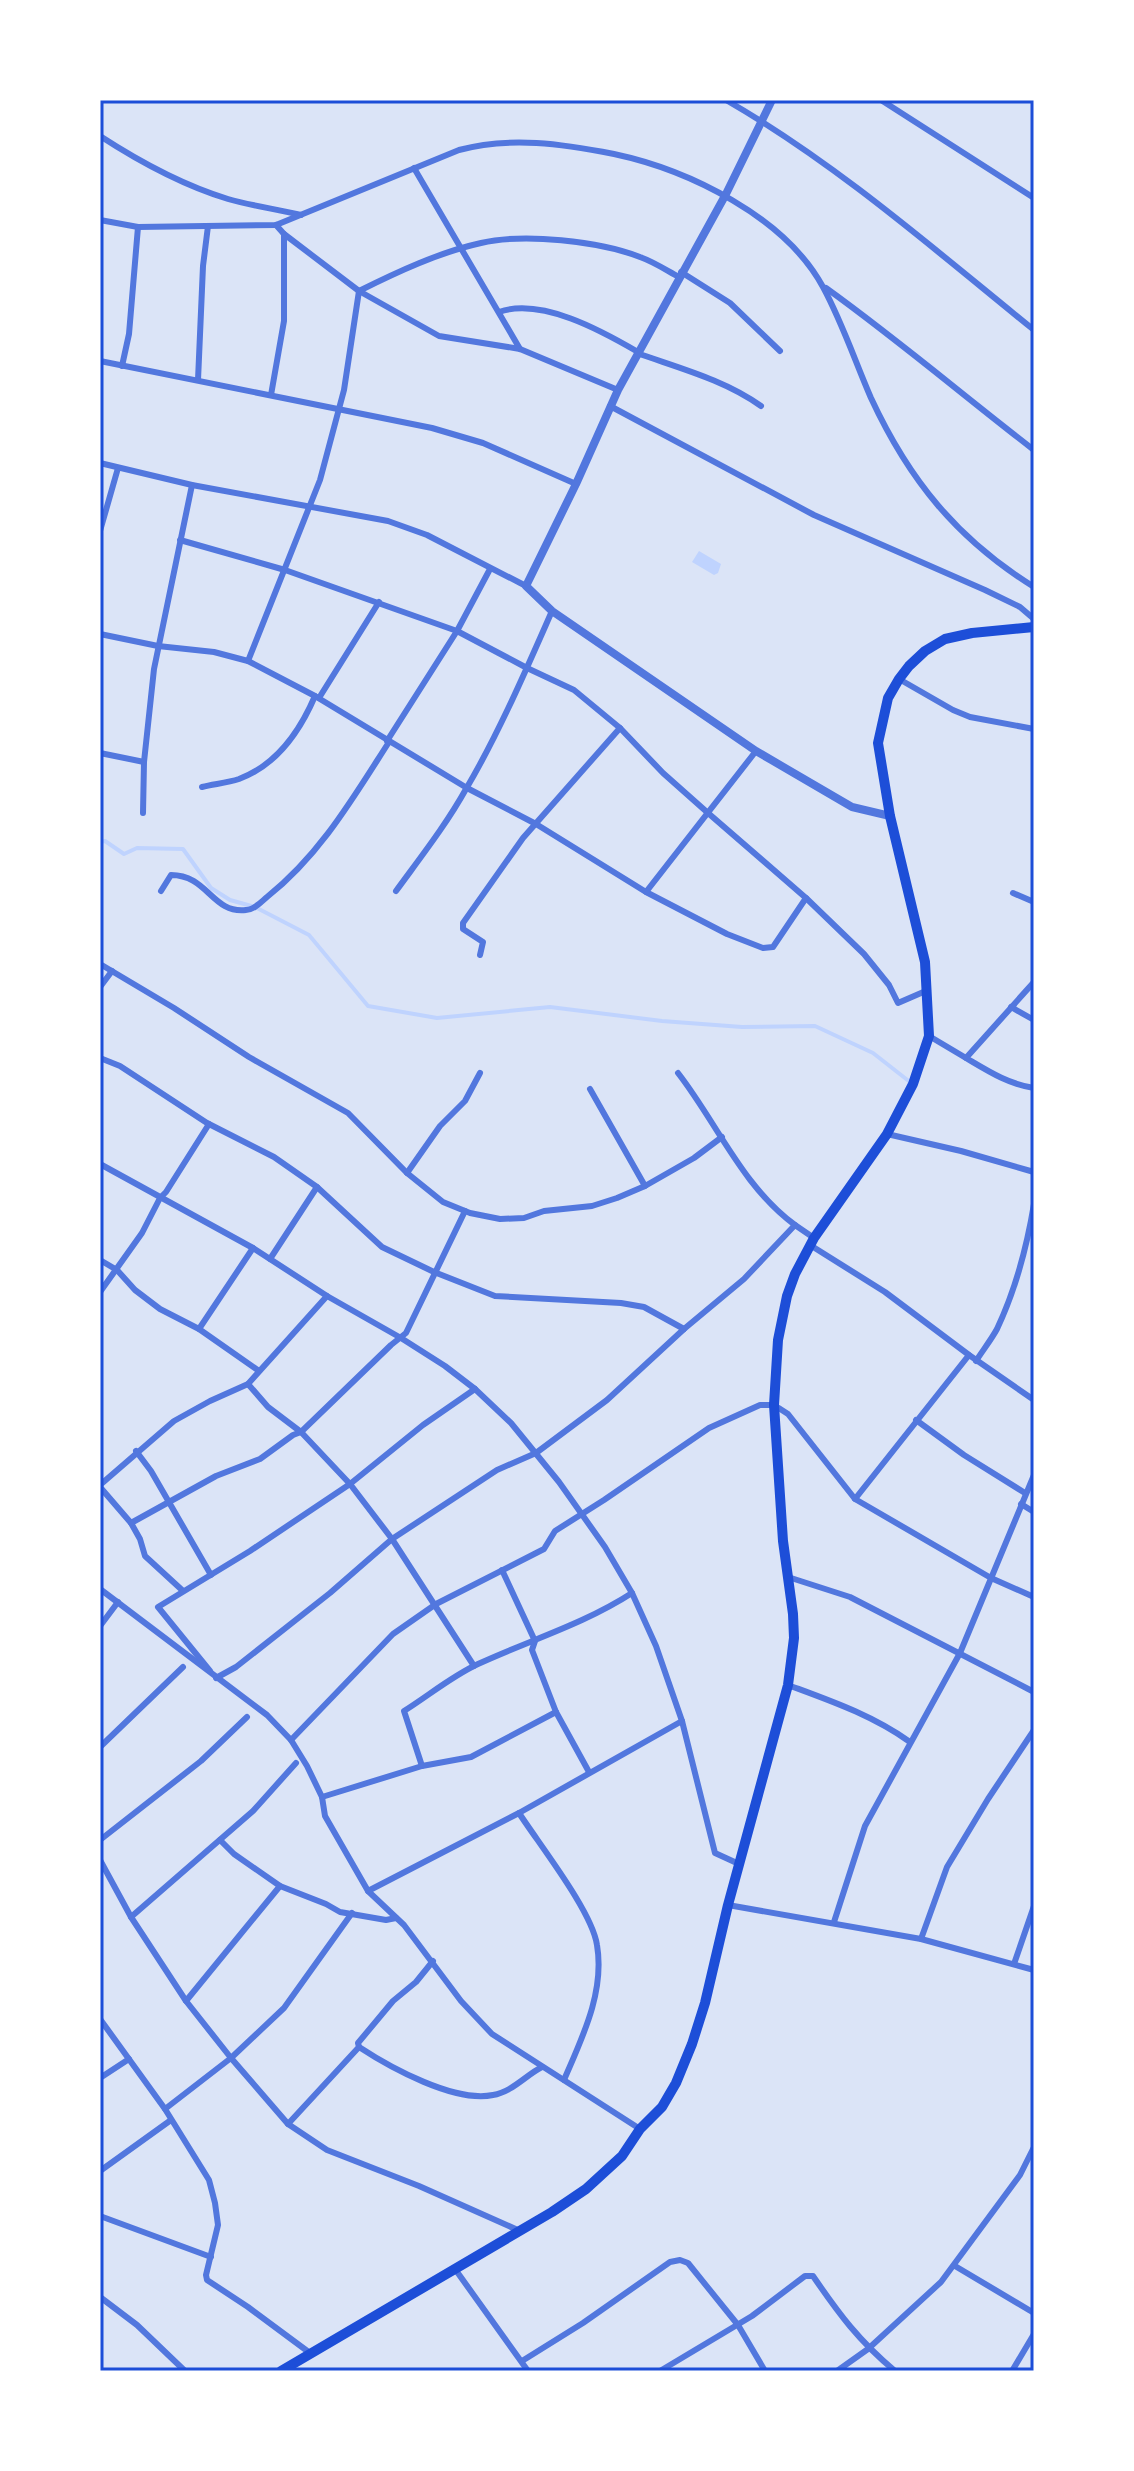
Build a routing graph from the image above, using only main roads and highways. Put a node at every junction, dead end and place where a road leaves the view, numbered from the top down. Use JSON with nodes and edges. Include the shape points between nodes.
{"nodes":[{"id":1,"x":1034,"y":627,"type":"edge"},
{"id":2,"x":281,"y":2371,"type":"edge"}],
"edges":[{"from":1,"to":2,"type":"highway","via":[[945,639],[925,651],[888,698],[878,743],[925,962],[929,1036],[913,1084],[887,1134],[812,1242],[787,1296],[774,1405],[794,1638],[788,1685],[705,2003],[676,2083],[603,2175],[552,2212]]}]}
